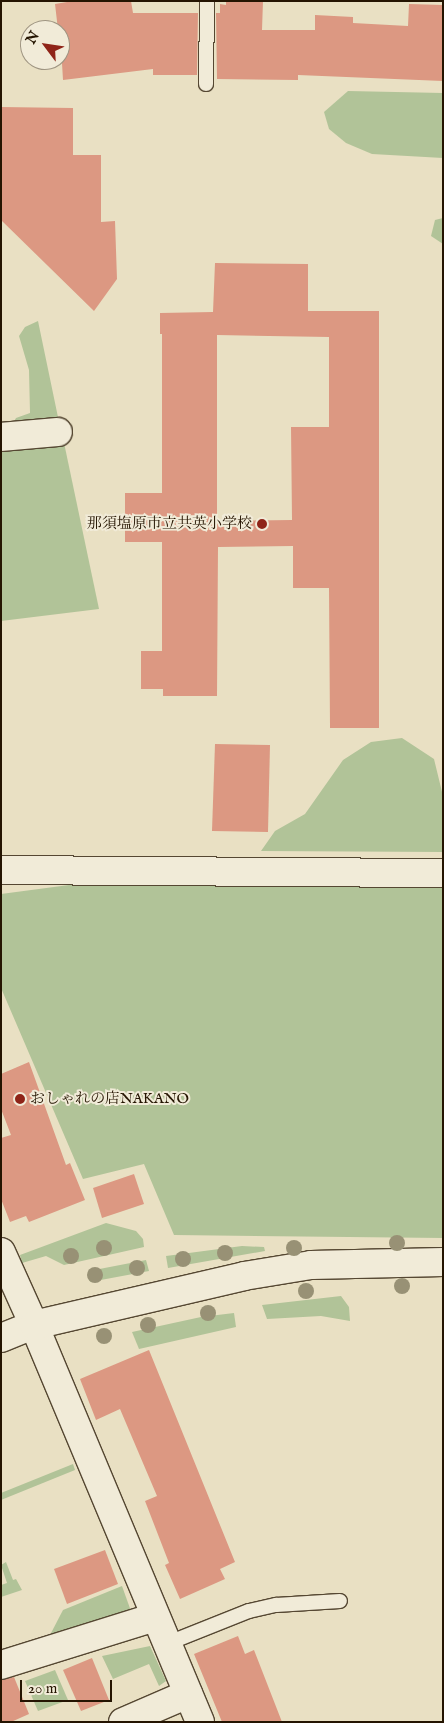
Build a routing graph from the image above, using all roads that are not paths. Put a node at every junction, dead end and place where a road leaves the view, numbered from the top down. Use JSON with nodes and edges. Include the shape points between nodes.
{"nodes":[{"id":1,"x":207,"y":1,"type":"edge"},
{"id":2,"x":206,"y":84,"type":"dead end"},
{"id":3,"x":58,"y":432,"type":"dead end"},
{"id":4,"x":1,"y":436,"type":"edge"},
{"id":5,"x":1,"y":870,"type":"edge"},
{"id":6,"x":443,"y":873,"type":"edge"},
{"id":7,"x":1,"y":1252,"type":"edge"},
{"id":8,"x":443,"y":1262,"type":"edge"},
{"id":9,"x":34,"y":1325,"type":"junction"},
{"id":10,"x":1,"y":1338,"type":"edge"},
{"id":11,"x":340,"y":1601,"type":"dead end"},
{"id":12,"x":155,"y":1617,"type":"junction"},
{"id":13,"x":166,"y":1644,"type":"junction"},
{"id":14,"x":1,"y":1665,"type":"edge"},
{"id":15,"x":188,"y":1694,"type":"junction"},
{"id":16,"x":123,"y":1722,"type":"edge"},
{"id":17,"x":200,"y":1722,"type":"edge"}],
"edges":[{"from":1,"to":2,"type":"lane"},
{"from":3,"to":4,"type":"street"},
{"from":5,"to":6,"type":"street"},
{"from":7,"to":9,"type":"street"},
{"from":8,"to":9,"type":"street","via":[[311,1265],[244,1276]]},
{"from":9,"to":10,"type":"street"},
{"from":9,"to":12,"type":"street"},
{"from":11,"to":13,"type":"lane","via":[[276,1605],[249,1611]]},
{"from":12,"to":13,"type":"street"},
{"from":12,"to":14,"type":"street"},
{"from":13,"to":15,"type":"street"},
{"from":15,"to":16,"type":"street"},
{"from":15,"to":17,"type":"street"}]}
